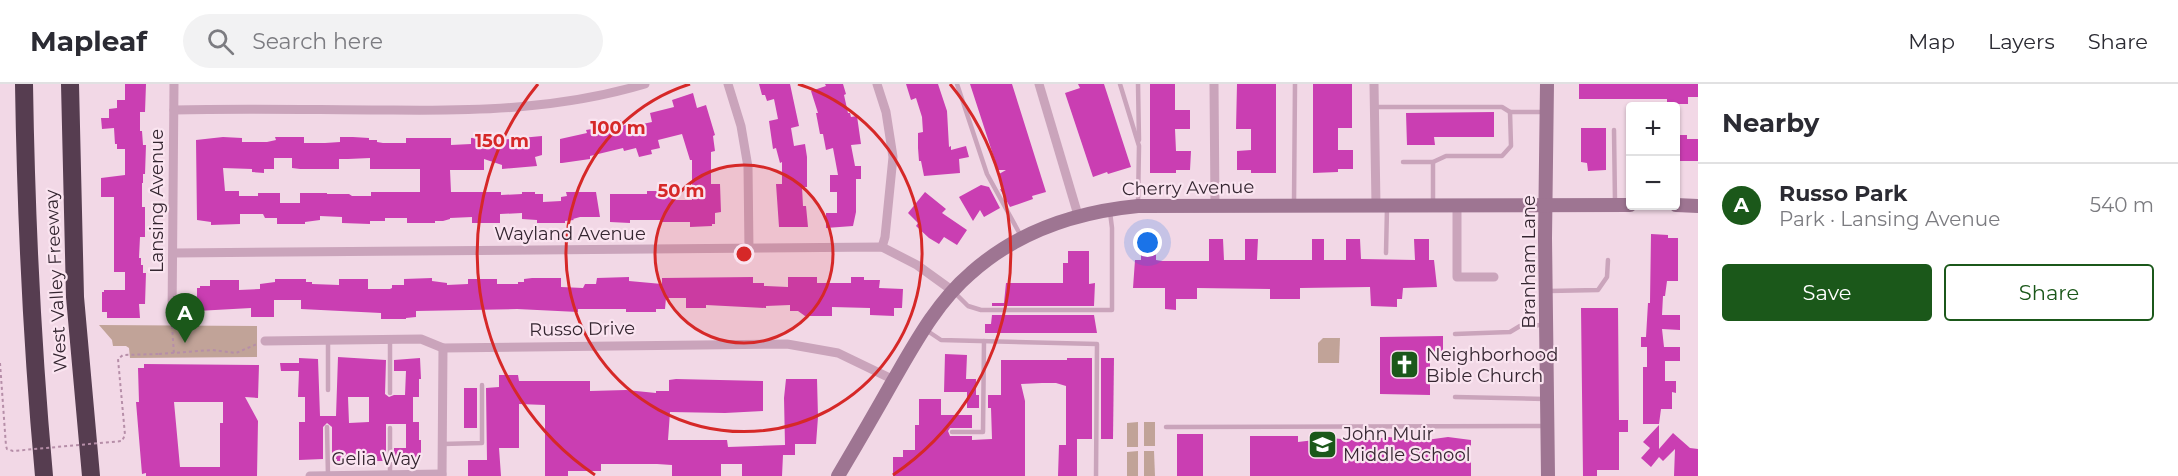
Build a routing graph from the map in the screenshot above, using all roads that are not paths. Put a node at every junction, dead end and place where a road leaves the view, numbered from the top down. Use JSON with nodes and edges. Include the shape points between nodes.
{"nodes":[{"id":1,"x":24,"y":84,"type":"edge"},
{"id":2,"x":70,"y":84,"type":"edge"},
{"id":3,"x":174,"y":84,"type":"edge"},
{"id":4,"x":645,"y":84,"type":"edge"},
{"id":5,"x":728,"y":84,"type":"edge"},
{"id":6,"x":877,"y":84,"type":"edge"},
{"id":7,"x":957,"y":84,"type":"edge"},
{"id":8,"x":1038,"y":84,"type":"edge"},
{"id":9,"x":1120,"y":84,"type":"edge"},
{"id":10,"x":1138,"y":84,"type":"edge"},
{"id":11,"x":1214,"y":84,"type":"edge"},
{"id":12,"x":1295,"y":84,"type":"edge"},
{"id":13,"x":1374,"y":84,"type":"edge"},
{"id":14,"x":1547,"y":84,"type":"edge"},
{"id":15,"x":1374,"y":107,"type":"junction"},
{"id":16,"x":174,"y":110,"type":"junction"},
{"id":17,"x":1510,"y":112,"type":"junction"},
{"id":18,"x":1547,"y":112,"type":"junction"},
{"id":19,"x":1614,"y":130,"type":"dead end"},
{"id":20,"x":1139,"y":146,"type":"junction"},
{"id":21,"x":1403,"y":162,"type":"dead end"},
{"id":22,"x":1433,"y":162,"type":"junction"},
{"id":23,"x":1294,"y":204,"type":"junction"},
{"id":24,"x":1381,"y":205,"type":"junction"},
{"id":25,"x":1547,"y":205,"type":"junction"},
{"id":26,"x":1615,"y":205,"type":"junction"},
{"id":27,"x":1626,"y":205,"type":"edge"},
{"id":28,"x":1680,"y":205,"type":"edge"},
{"id":29,"x":1138,"y":206,"type":"junction"},
{"id":30,"x":1215,"y":206,"type":"junction"},
{"id":31,"x":1432,"y":206,"type":"junction"},
{"id":32,"x":1456,"y":206,"type":"junction"},
{"id":33,"x":1698,"y":206,"type":"edge"},
{"id":34,"x":1109,"y":208,"type":"junction"},
{"id":35,"x":1078,"y":215,"type":"junction"},
{"id":36,"x":1023,"y":238,"type":"junction"},
{"id":37,"x":882,"y":247,"type":"junction"},
{"id":38,"x":749,"y":249,"type":"junction"},
{"id":39,"x":174,"y":253,"type":"junction"},
{"id":40,"x":1386,"y":253,"type":"dead end"},
{"id":41,"x":1608,"y":260,"type":"dead end"},
{"id":42,"x":1494,"y":277,"type":"dead end"},
{"id":43,"x":952,"y":291,"type":"junction"},
{"id":44,"x":1546,"y":291,"type":"junction"},
{"id":45,"x":172,"y":318,"type":"road end"},
{"id":46,"x":1546,"y":325,"type":"junction"},
{"id":47,"x":924,"y":328,"type":"junction"},
{"id":48,"x":1455,"y":334,"type":"dead end"},
{"id":49,"x":328,"y":339,"type":"junction"},
{"id":50,"x":390,"y":339,"type":"junction"},
{"id":51,"x":265,"y":341,"type":"road end"},
{"id":52,"x":984,"y":341,"type":"junction"},
{"id":53,"x":443,"y":348,"type":"junction"},
{"id":54,"x":894,"y":380,"type":"junction"},
{"id":55,"x":482,"y":385,"type":"dead end"},
{"id":56,"x":328,"y":390,"type":"dead end"},
{"id":57,"x":390,"y":393,"type":"dead end"},
{"id":58,"x":1455,"y":397,"type":"dead end"},
{"id":59,"x":1547,"y":399,"type":"junction"},
{"id":60,"x":1548,"y":426,"type":"junction"},
{"id":61,"x":1166,"y":427,"type":"dead end"},
{"id":62,"x":327,"y":428,"type":"dead end"},
{"id":63,"x":390,"y":428,"type":"dead end"},
{"id":64,"x":952,"y":432,"type":"dead end"},
{"id":65,"x":442,"y":444,"type":"junction"},
{"id":66,"x":442,"y":475,"type":"edge"},
{"id":67,"x":44,"y":476,"type":"edge"},
{"id":68,"x":91,"y":476,"type":"edge"},
{"id":69,"x":310,"y":476,"type":"edge"},
{"id":70,"x":328,"y":476,"type":"edge"},
{"id":71,"x":390,"y":476,"type":"edge"},
{"id":72,"x":838,"y":476,"type":"edge"},
{"id":73,"x":1096,"y":476,"type":"edge"},
{"id":74,"x":1548,"y":476,"type":"edge"}],
"edges":[{"from":1,"to":67,"type":"highway","name":"West Valley Freeway","via":[[29,270]]},
{"from":2,"to":68,"type":"highway","name":"West Valley Freeway","via":[[75,297]]},
{"from":3,"to":16,"type":"street","name":"Lansing Avenue"},
{"from":4,"to":16,"type":"street","via":[[611,94],[481,111]]},
{"from":5,"to":38,"type":"street","via":[[748,167]]},
{"from":6,"to":37,"type":"street","via":[[893,157]]},
{"from":7,"to":36,"type":"lane","via":[[987,174]]},
{"from":8,"to":35,"type":"street"},
{"from":9,"to":20,"type":"lane"},
{"from":10,"to":20,"type":"lane"},
{"from":11,"to":30,"type":"street"},
{"from":12,"to":23,"type":"lane"},
{"from":13,"to":15,"type":"street"},
{"from":14,"to":18,"type":"street","name":"Branham Lane"},
{"from":15,"to":17,"type":"lane","via":[[1502,107]]},
{"from":15,"to":24,"type":"street"},
{"from":16,"to":39,"type":"street","name":"Lansing Avenue"},
{"from":17,"to":18,"type":"lane"},
{"from":17,"to":22,"type":"lane","via":[[1511,146],[1502,156],[1446,156]]},
{"from":18,"to":25,"type":"street","name":"Branham Lane"},
{"from":19,"to":26,"type":"lane"},
{"from":20,"to":29,"type":"lane"},
{"from":21,"to":22,"type":"lane"},
{"from":22,"to":31,"type":"lane"},
{"from":23,"to":24,"type":"street","name":"Cherry Avenue"},
{"from":23,"to":30,"type":"street","name":"Cherry Avenue"},
{"from":24,"to":31,"type":"street","name":"Cherry Avenue"},
{"from":24,"to":40,"type":"lane"},
{"from":25,"to":26,"type":"street","name":"Cherry Avenue"},
{"from":25,"to":32,"type":"street","name":"Cherry Avenue"},
{"from":25,"to":44,"type":"street","name":"Branham Lane"},
{"from":26,"to":27,"type":"street","name":"Cherry Avenue"},
{"from":28,"to":33,"type":"street"},
{"from":29,"to":30,"type":"street","name":"Cherry Avenue"},
{"from":29,"to":34,"type":"street","name":"Cherry Avenue"},
{"from":31,"to":32,"type":"street","name":"Cherry Avenue"},
{"from":32,"to":42,"type":"street","via":[[1457,277]]},
{"from":34,"to":35,"type":"street","name":"Cherry Avenue"},
{"from":34,"to":43,"type":"lane","via":[[1112,310],[981,310],[968,306]]},
{"from":35,"to":36,"type":"street","name":"Cherry Avenue"},
{"from":36,"to":43,"type":"street","name":"Cherry Avenue","via":[[970,273]]},
{"from":37,"to":38,"type":"street","name":"Wayland Avenue"},
{"from":37,"to":43,"type":"street","name":"Wayland Avenue","via":[[917,265]]},
{"from":38,"to":39,"type":"street","name":"Wayland Avenue"},
{"from":39,"to":45,"type":"street","name":"Lansing Avenue"},
{"from":41,"to":44,"type":"lane","via":[[1607,277],[1598,290]]},
{"from":43,"to":47,"type":"street","name":"Cherry Avenue"},
{"from":44,"to":46,"type":"street","name":"Branham Lane"},
{"from":46,"to":48,"type":"lane","via":[[1520,326],[1510,332]]},
{"from":46,"to":59,"type":"street","name":"Branham Lane"},
{"from":47,"to":52,"type":"lane","via":[[941,340]]},
{"from":47,"to":54,"type":"street","name":"Cherry Avenue"},
{"from":49,"to":50,"type":"street","name":"Russo Drive"},
{"from":49,"to":51,"type":"street","name":"Russo Drive"},
{"from":49,"to":56,"type":"lane"},
{"from":50,"to":53,"type":"street","name":"Russo Drive","via":[[421,339]]},
{"from":50,"to":57,"type":"lane"},
{"from":52,"to":64,"type":"lane","via":[[983,432]]},
{"from":52,"to":73,"type":"lane","via":[[1097,344]]},
{"from":53,"to":54,"type":"street","name":"Russo Drive","via":[[787,344],[838,353]]},
{"from":53,"to":65,"type":"street"},
{"from":54,"to":72,"type":"street","name":"Cherry Avenue"},
{"from":55,"to":65,"type":"lane","via":[[482,443]]},
{"from":58,"to":59,"type":"lane"},
{"from":59,"to":60,"type":"street","name":"Branham Lane"},
{"from":60,"to":61,"type":"lane"},
{"from":60,"to":74,"type":"street","name":"Branham Lane"},
{"from":62,"to":70,"type":"lane"},
{"from":63,"to":71,"type":"lane"},
{"from":65,"to":66,"type":"street"},
{"from":66,"to":71,"type":"street","name":"Gelia Way"},
{"from":69,"to":70,"type":"street","name":"Gelia Way"},
{"from":70,"to":71,"type":"street","name":"Gelia Way"}]}
